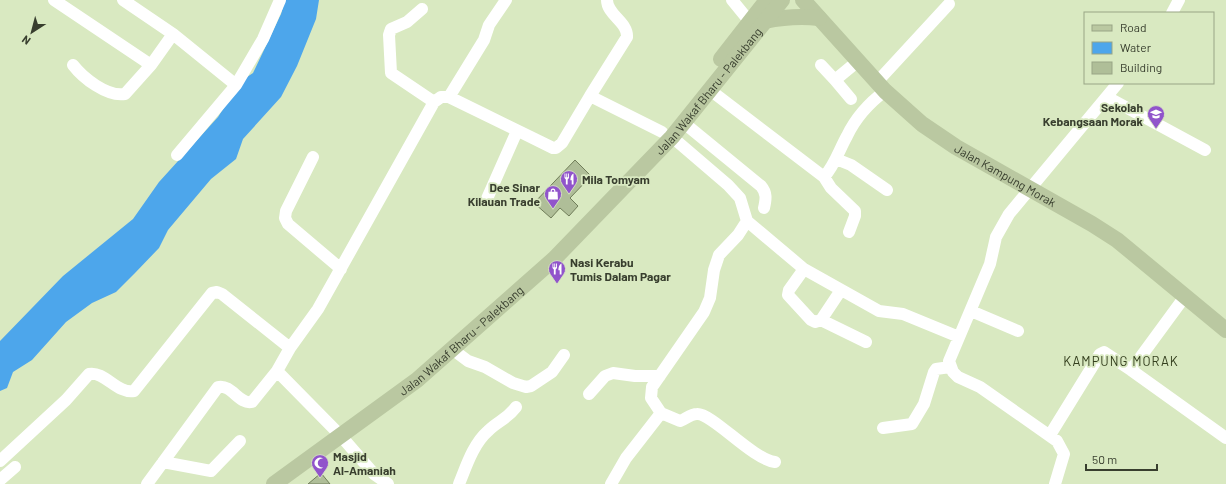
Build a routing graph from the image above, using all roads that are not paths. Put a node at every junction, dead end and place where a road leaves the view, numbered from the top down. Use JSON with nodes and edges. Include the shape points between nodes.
{"nodes":[{"id":1,"x":54,"y":0,"type":"edge"},
{"id":2,"x":123,"y":0,"type":"edge"},
{"id":3,"x":280,"y":0,"type":"edge"},
{"id":4,"x":506,"y":0,"type":"edge"},
{"id":5,"x":607,"y":0,"type":"edge"},
{"id":6,"x":732,"y":0,"type":"edge"},
{"id":7,"x":767,"y":0,"type":"edge"},
{"id":8,"x":782,"y":0,"type":"edge"},
{"id":9,"x":803,"y":0,"type":"edge"},
{"id":10,"x":814,"y":0,"type":"edge"},
{"id":11,"x":1179,"y":0,"type":"edge"},
{"id":12,"x":950,"y":4,"type":"dead end"},
{"id":13,"x":422,"y":9,"type":"dead end"},
{"id":14,"x":1173,"y":12,"type":"edge"},
{"id":15,"x":819,"y":18,"type":"junction"},
{"id":16,"x":757,"y":22,"type":"junction"},
{"id":17,"x":173,"y":34,"type":"junction"},
{"id":18,"x":858,"y":61,"type":"junction"},
{"id":19,"x":73,"y":65,"type":"dead end"},
{"id":20,"x":151,"y":65,"type":"junction"},
{"id":21,"x":821,"y":65,"type":"dead end"},
{"id":22,"x":835,"y":80,"type":"junction"},
{"id":23,"x":1117,"y":84,"type":"edge"},
{"id":24,"x":236,"y":85,"type":"junction"},
{"id":25,"x":881,"y":86,"type":"junction"},
{"id":26,"x":710,"y":90,"type":"junction"},
{"id":27,"x":590,"y":96,"type":"junction"},
{"id":28,"x":449,"y":97,"type":"junction"},
{"id":29,"x":1107,"y":97,"type":"junction"},
{"id":30,"x":851,"y":99,"type":"dead end"},
{"id":31,"x":434,"y":102,"type":"junction"},
{"id":32,"x":684,"y":123,"type":"junction"},
{"id":33,"x":516,"y":130,"type":"junction"},
{"id":34,"x":667,"y":135,"type":"junction"},
{"id":35,"x":1205,"y":150,"type":"dead end"},
{"id":36,"x":177,"y":155,"type":"dead end"},
{"id":37,"x":313,"y":157,"type":"dead end"},
{"id":38,"x":836,"y":159,"type":"junction"},
{"id":39,"x":824,"y":177,"type":"junction"},
{"id":40,"x":1031,"y":189,"type":"junction"},
{"id":41,"x":887,"y":190,"type":"dead end"},
{"id":42,"x":486,"y":201,"type":"dead end"},
{"id":43,"x":764,"y":208,"type":"dead end"},
{"id":44,"x":747,"y":220,"type":"junction"},
{"id":45,"x":849,"y":232,"type":"dead end"},
{"id":46,"x":341,"y":269,"type":"junction"},
{"id":47,"x":804,"y":269,"type":"junction"},
{"id":48,"x":841,"y":290,"type":"junction"},
{"id":49,"x":1186,"y":296,"type":"junction"},
{"id":50,"x":971,"y":311,"type":"junction"},
{"id":51,"x":821,"y":320,"type":"junction"},
{"id":52,"x":1226,"y":330,"type":"edge"},
{"id":53,"x":1018,"y":331,"type":"dead end"},
{"id":54,"x":959,"y":337,"type":"junction"},
{"id":55,"x":866,"y":342,"type":"dead end"},
{"id":56,"x":290,"y":348,"type":"junction"},
{"id":57,"x":452,"y":349,"type":"junction"},
{"id":58,"x":564,"y":355,"type":"dead end"},
{"id":59,"x":950,"y":367,"type":"junction"},
{"id":60,"x":1131,"y":370,"type":"junction"},
{"id":61,"x":277,"y":371,"type":"junction"},
{"id":62,"x":660,"y":376,"type":"junction"},
{"id":63,"x":589,"y":394,"type":"dead end"},
{"id":64,"x":516,"y":407,"type":"dead end"},
{"id":65,"x":661,"y":413,"type":"junction"},
{"id":66,"x":883,"y":428,"type":"dead end"},
{"id":67,"x":1050,"y":435,"type":"junction"},
{"id":68,"x":341,"y":436,"type":"junction"},
{"id":69,"x":1226,"y":438,"type":"edge"},
{"id":70,"x":240,"y":441,"type":"dead end"},
{"id":71,"x":0,"y":461,"type":"edge"},
{"id":72,"x":163,"y":462,"type":"junction"},
{"id":73,"x":774,"y":462,"type":"dead end"},
{"id":74,"x":15,"y":467,"type":"dead end"},
{"id":75,"x":0,"y":480,"type":"edge"},
{"id":76,"x":147,"y":484,"type":"edge"},
{"id":77,"x":274,"y":484,"type":"edge"},
{"id":78,"x":388,"y":484,"type":"edge"},
{"id":79,"x":459,"y":484,"type":"edge"},
{"id":80,"x":611,"y":484,"type":"edge"},
{"id":81,"x":1055,"y":484,"type":"edge"}],
"edges":[{"from":1,"to":20,"type":"street"},
{"from":2,"to":17,"type":"street"},
{"from":3,"to":24,"type":"street","via":[[263,39]]},
{"from":4,"to":28,"type":"street"},
{"from":5,"to":27,"type":"street","via":[[608,7],[627,30],[627,36]]},
{"from":6,"to":16,"type":"street"},
{"from":7,"to":16,"type":"main road","name":"Jalan Wakaf Bharu - Palekbang"},
{"from":8,"to":16,"type":"main road","name":"Jalan Wakaf Bharu - Palekbang"},
{"from":9,"to":15,"type":"main road","name":"Jalan Kampung Morak"},
{"from":10,"to":15,"type":"main road"},
{"from":11,"to":14,"type":"street"},
{"from":12,"to":25,"type":"street"},
{"from":13,"to":31,"type":"street","via":[[407,22],[391,28],[390,68],[395,76]]},
{"from":15,"to":16,"type":"main road","via":[[783,17]]},
{"from":15,"to":18,"type":"main road","name":"Jalan Kampung Morak"},
{"from":16,"to":26,"type":"main road","name":"Jalan Wakaf Bharu - Palekbang"},
{"from":16,"to":34,"type":"main road","name":"Jalan Wakaf Bharu - Palekbang"},
{"from":17,"to":20,"type":"street"},
{"from":17,"to":24,"type":"street"},
{"from":18,"to":22,"type":"street"},
{"from":18,"to":25,"type":"main road","name":"Jalan Kampung Morak"},
{"from":19,"to":20,"type":"street","via":[[82,76],[100,88],[123,94],[128,92]]},
{"from":21,"to":22,"type":"street"},
{"from":22,"to":30,"type":"street"},
{"from":23,"to":29,"type":"street"},
{"from":24,"to":36,"type":"street"},
{"from":25,"to":38,"type":"street","via":[[847,134]]},
{"from":25,"to":40,"type":"main road","name":"Jalan Kampung Morak","via":[[938,135]]},
{"from":26,"to":32,"type":"main road","name":"Jalan Wakaf Bharu - Palekbang"},
{"from":26,"to":39,"type":"street"},
{"from":27,"to":33,"type":"street","via":[[562,144],[556,148]]},
{"from":27,"to":34,"type":"street"},
{"from":28,"to":31,"type":"street","via":[[441,97]]},
{"from":28,"to":33,"type":"street"},
{"from":29,"to":35,"type":"street"},
{"from":29,"to":40,"type":"street"},
{"from":31,"to":46,"type":"street"},
{"from":32,"to":34,"type":"main road","name":"Jalan Wakaf Bharu - Palekbang"},
{"from":32,"to":43,"type":"street","via":[[765,190]]},
{"from":33,"to":42,"type":"street"},
{"from":34,"to":44,"type":"street","via":[[728,185],[740,198]]},
{"from":34,"to":57,"type":"main road","name":"Jalan Wakaf Bharu - Palekbang","via":[[632,179],[554,259]]},
{"from":37,"to":46,"type":"street","via":[[285,218],[288,224]]},
{"from":38,"to":39,"type":"street"},
{"from":38,"to":41,"type":"street","via":[[851,165]]},
{"from":39,"to":45,"type":"street","via":[[831,188],[855,211]]},
{"from":40,"to":49,"type":"main road","name":"Jalan Kampung Morak","via":[[1117,240]]},
{"from":40,"to":50,"type":"street","via":[[1009,214],[996,238],[990,264]]},
{"from":44,"to":47,"type":"street"},
{"from":44,"to":62,"type":"street","via":[[738,235],[719,255],[710,298],[704,312]]},
{"from":46,"to":56,"type":"street","via":[[318,309]]},
{"from":47,"to":48,"type":"street"},
{"from":47,"to":51,"type":"street","via":[[789,290],[789,297],[810,320]]},
{"from":48,"to":51,"type":"street"},
{"from":48,"to":54,"type":"street","via":[[881,312],[903,314]]},
{"from":49,"to":52,"type":"main road","name":"Jalan Kampung Morak"},
{"from":49,"to":60,"type":"street"},
{"from":50,"to":53,"type":"street"},
{"from":50,"to":54,"type":"street"},
{"from":51,"to":55,"type":"street"},
{"from":54,"to":59,"type":"street","via":[[951,354]]},
{"from":56,"to":61,"type":"street"},
{"from":56,"to":71,"type":"street","via":[[222,294],[212,293],[134,391],[124,390],[98,374],[89,374],[66,400]]},
{"from":57,"to":58,"type":"street","via":[[468,361],[526,387],[552,372]]},
{"from":57,"to":68,"type":"main road","name":"Jalan Wakaf Bharu - Palekbang","via":[[417,380]]},
{"from":59,"to":66,"type":"street","via":[[936,369],[934,372],[924,404],[912,424]]},
{"from":59,"to":67,"type":"street","via":[[958,377],[980,387]]},
{"from":60,"to":67,"type":"street","via":[[1102,352]]},
{"from":60,"to":69,"type":"street"},
{"from":61,"to":68,"type":"street"},
{"from":61,"to":72,"type":"street","via":[[252,402],[244,401],[223,386],[218,387]]},
{"from":62,"to":63,"type":"street","via":[[612,373],[605,376]]},
{"from":62,"to":65,"type":"street","via":[[652,386],[650,394]]},
{"from":64,"to":79,"type":"street","via":[[486,433],[470,457]]},
{"from":65,"to":73,"type":"street","via":[[680,421],[702,414],[744,446]]},
{"from":65,"to":80,"type":"street","via":[[626,458]]},
{"from":67,"to":81,"type":"street","via":[[1057,441],[1064,454]]},
{"from":68,"to":77,"type":"main road","name":"Jalan Wakaf Bharu - Palekbang"},
{"from":68,"to":78,"type":"street","via":[[374,474]]},
{"from":70,"to":72,"type":"street","via":[[211,471]]},
{"from":72,"to":76,"type":"street"},
{"from":74,"to":75,"type":"street"}]}
